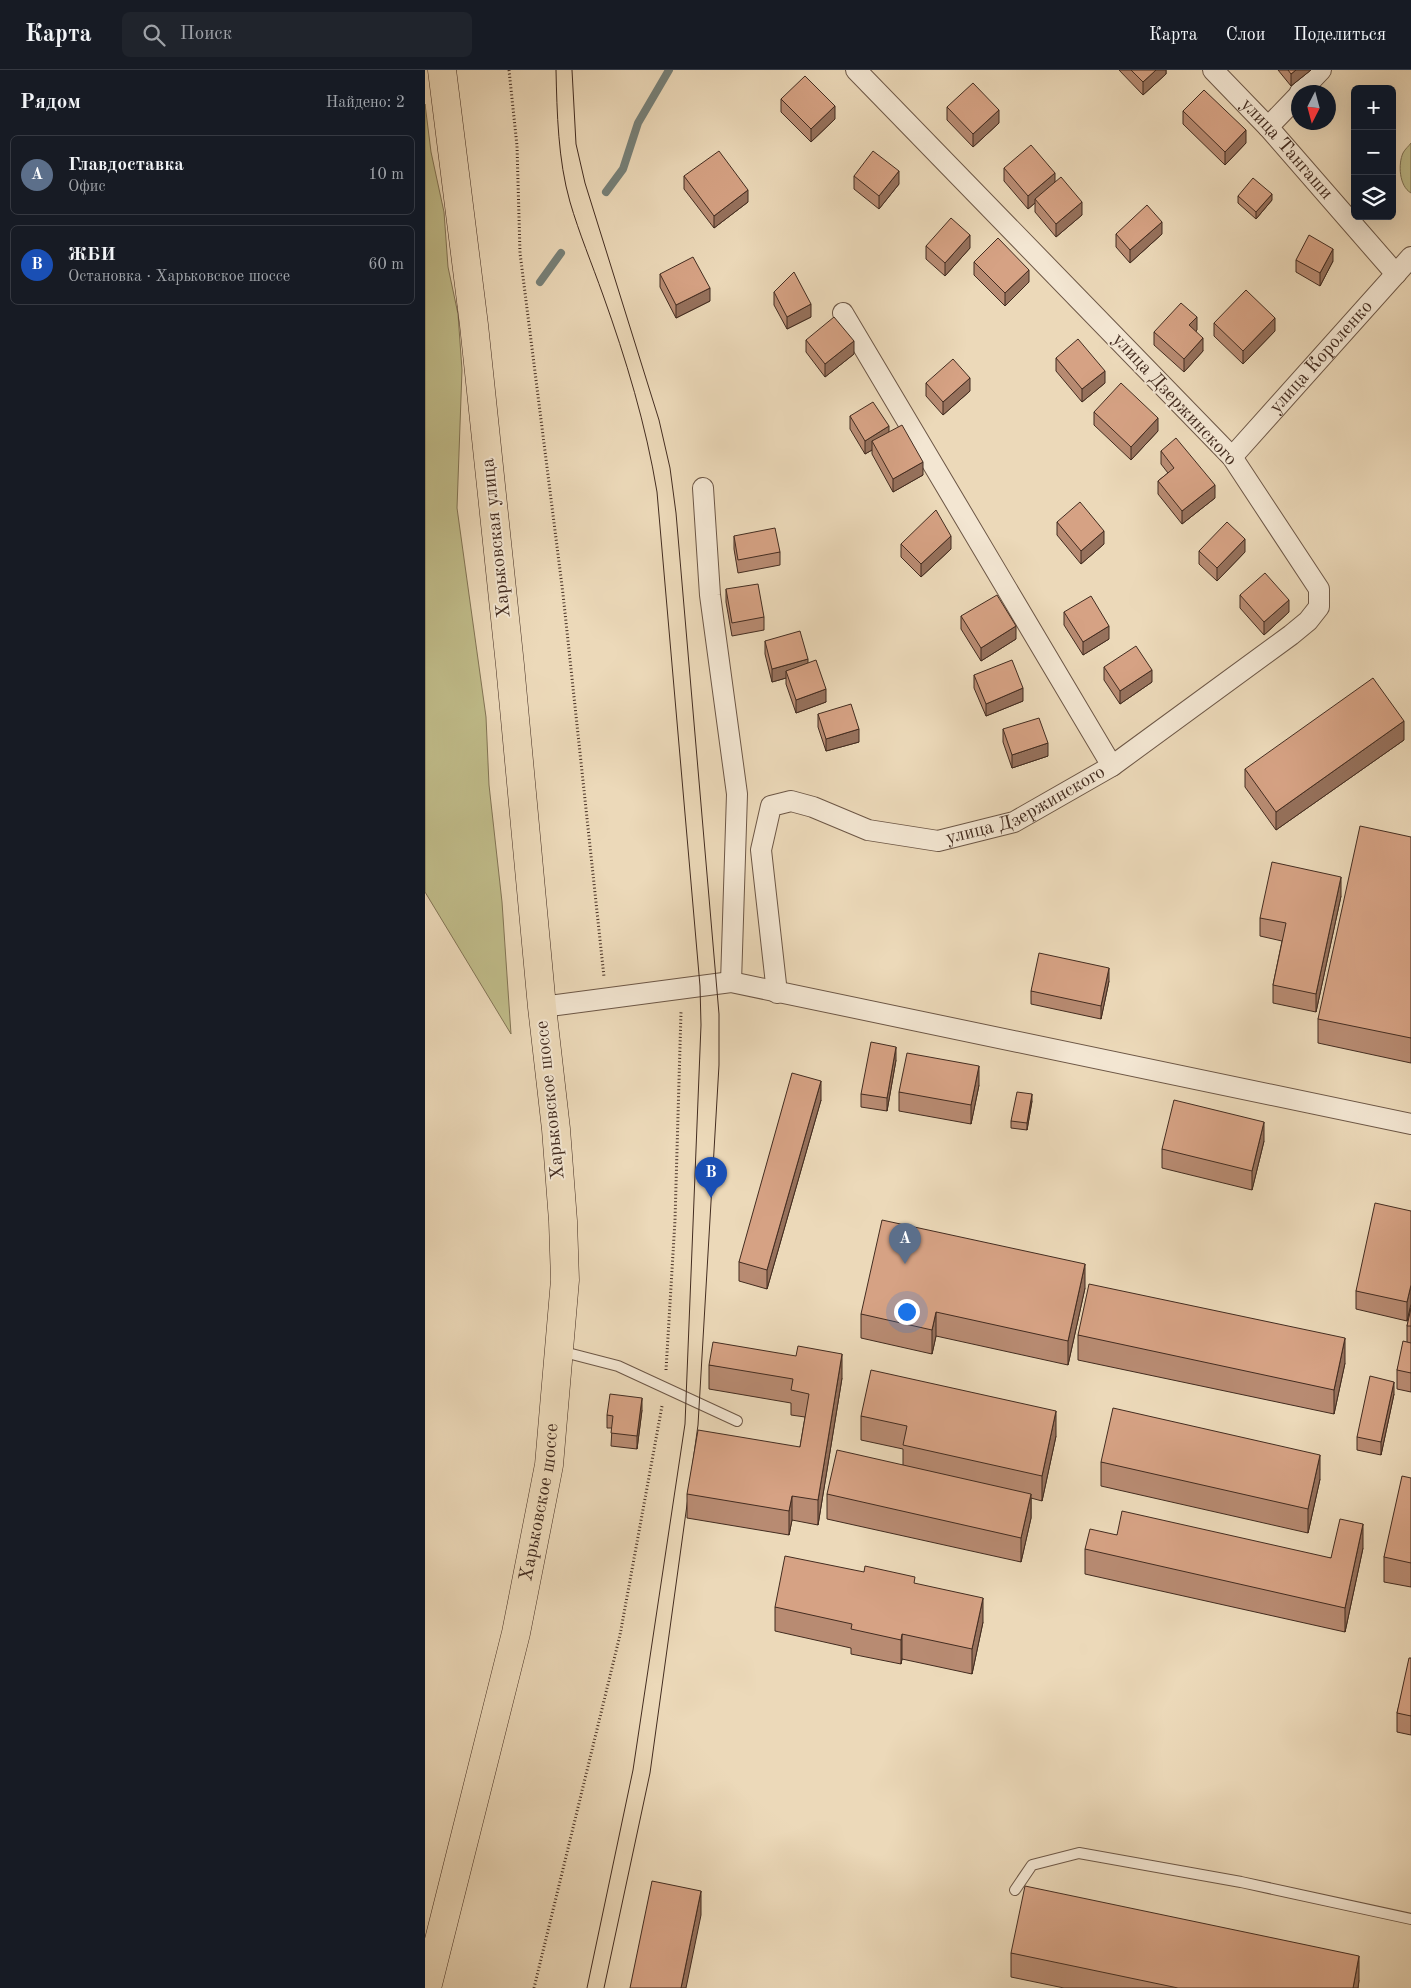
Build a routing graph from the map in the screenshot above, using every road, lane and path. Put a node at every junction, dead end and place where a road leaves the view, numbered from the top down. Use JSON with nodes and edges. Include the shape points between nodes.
{"nodes":[{"id":1,"x":442,"y":70,"type":"edge"},
{"id":2,"x":509,"y":70,"type":"edge"},
{"id":3,"x":856,"y":70,"type":"edge"},
{"id":4,"x":1213,"y":70,"type":"edge"},
{"id":5,"x":1321,"y":70,"type":"edge"},
{"id":6,"x":1307,"y":85,"type":"edge"},
{"id":7,"x":1291,"y":103,"type":"edge"},
{"id":8,"x":1268,"y":127,"type":"junction"},
{"id":9,"x":1411,"y":256,"type":"edge"},
{"id":10,"x":1396,"y":274,"type":"junction"},
{"id":11,"x":843,"y":313,"type":"dead end"},
{"id":12,"x":1232,"y":457,"type":"junction"},
{"id":13,"x":703,"y":488,"type":"dead end"},
{"id":14,"x":1112,"y":766,"type":"junction"},
{"id":15,"x":731,"y":982,"type":"junction"},
{"id":16,"x":682,"y":989,"type":"junction"},
{"id":17,"x":777,"y":993,"type":"junction"},
{"id":18,"x":606,"y":999,"type":"junction"},
{"id":19,"x":542,"y":1008,"type":"junction"},
{"id":20,"x":1411,"y":1124,"type":"edge"},
{"id":21,"x":559,"y":1351,"type":"junction"},
{"id":22,"x":665,"y":1388,"type":"junction"},
{"id":23,"x":737,"y":1420,"type":"dead end"},
{"id":24,"x":1015,"y":1890,"type":"dead end"},
{"id":25,"x":1411,"y":1919,"type":"edge"},
{"id":26,"x":427,"y":1988,"type":"edge"},
{"id":27,"x":535,"y":1988,"type":"edge"}],
"edges":[{"from":1,"to":19,"type":"main road","name":"Харьковская улица","via":[[474,325]]},
{"from":2,"to":18,"type":"path","via":[[517,146],[520,254],[563,594]]},
{"from":3,"to":12,"type":"street","name":"улица Дзержинского"},
{"from":4,"to":8,"type":"street","name":"улица Тангаши"},
{"from":5,"to":6,"type":"street"},
{"from":7,"to":8,"type":"street"},
{"from":8,"to":10,"type":"street","name":"улица Тангаши"},
{"from":9,"to":10,"type":"street","name":"улица Короленко"},
{"from":10,"to":12,"type":"street","name":"улица Короленко"},
{"from":11,"to":14,"type":"street","name":"улица Дзержинского"},
{"from":12,"to":14,"type":"street","name":"улица Дзержинского","via":[[1319,588],[1319,607],[1308,621]]},
{"from":13,"to":15,"type":"street","via":[[710,595],[737,794]]},
{"from":14,"to":17,"type":"street","name":"улица Дзержинского","via":[[1014,822],[938,841],[868,830],[791,800],[771,806],[761,850]]},
{"from":15,"to":16,"type":"street"},
{"from":15,"to":17,"type":"street"},
{"from":16,"to":18,"type":"street"},
{"from":16,"to":22,"type":"path","via":[[675,1220]]},
{"from":17,"to":20,"type":"street"},
{"from":18,"to":19,"type":"street"},
{"from":19,"to":21,"type":"main road","name":"Харьковское шоссе","via":[[563,1221],[565,1280]]},
{"from":21,"to":22,"type":"lane","via":[[618,1366]]},
{"from":21,"to":26,"type":"main road","name":"Харьковское шоссе","via":[[549,1464],[516,1633]]},
{"from":22,"to":23,"type":"lane"},
{"from":22,"to":27,"type":"path","via":[[621,1634]]},
{"from":24,"to":25,"type":"lane","via":[[1032,1865],[1079,1853],[1241,1882]]}]}
